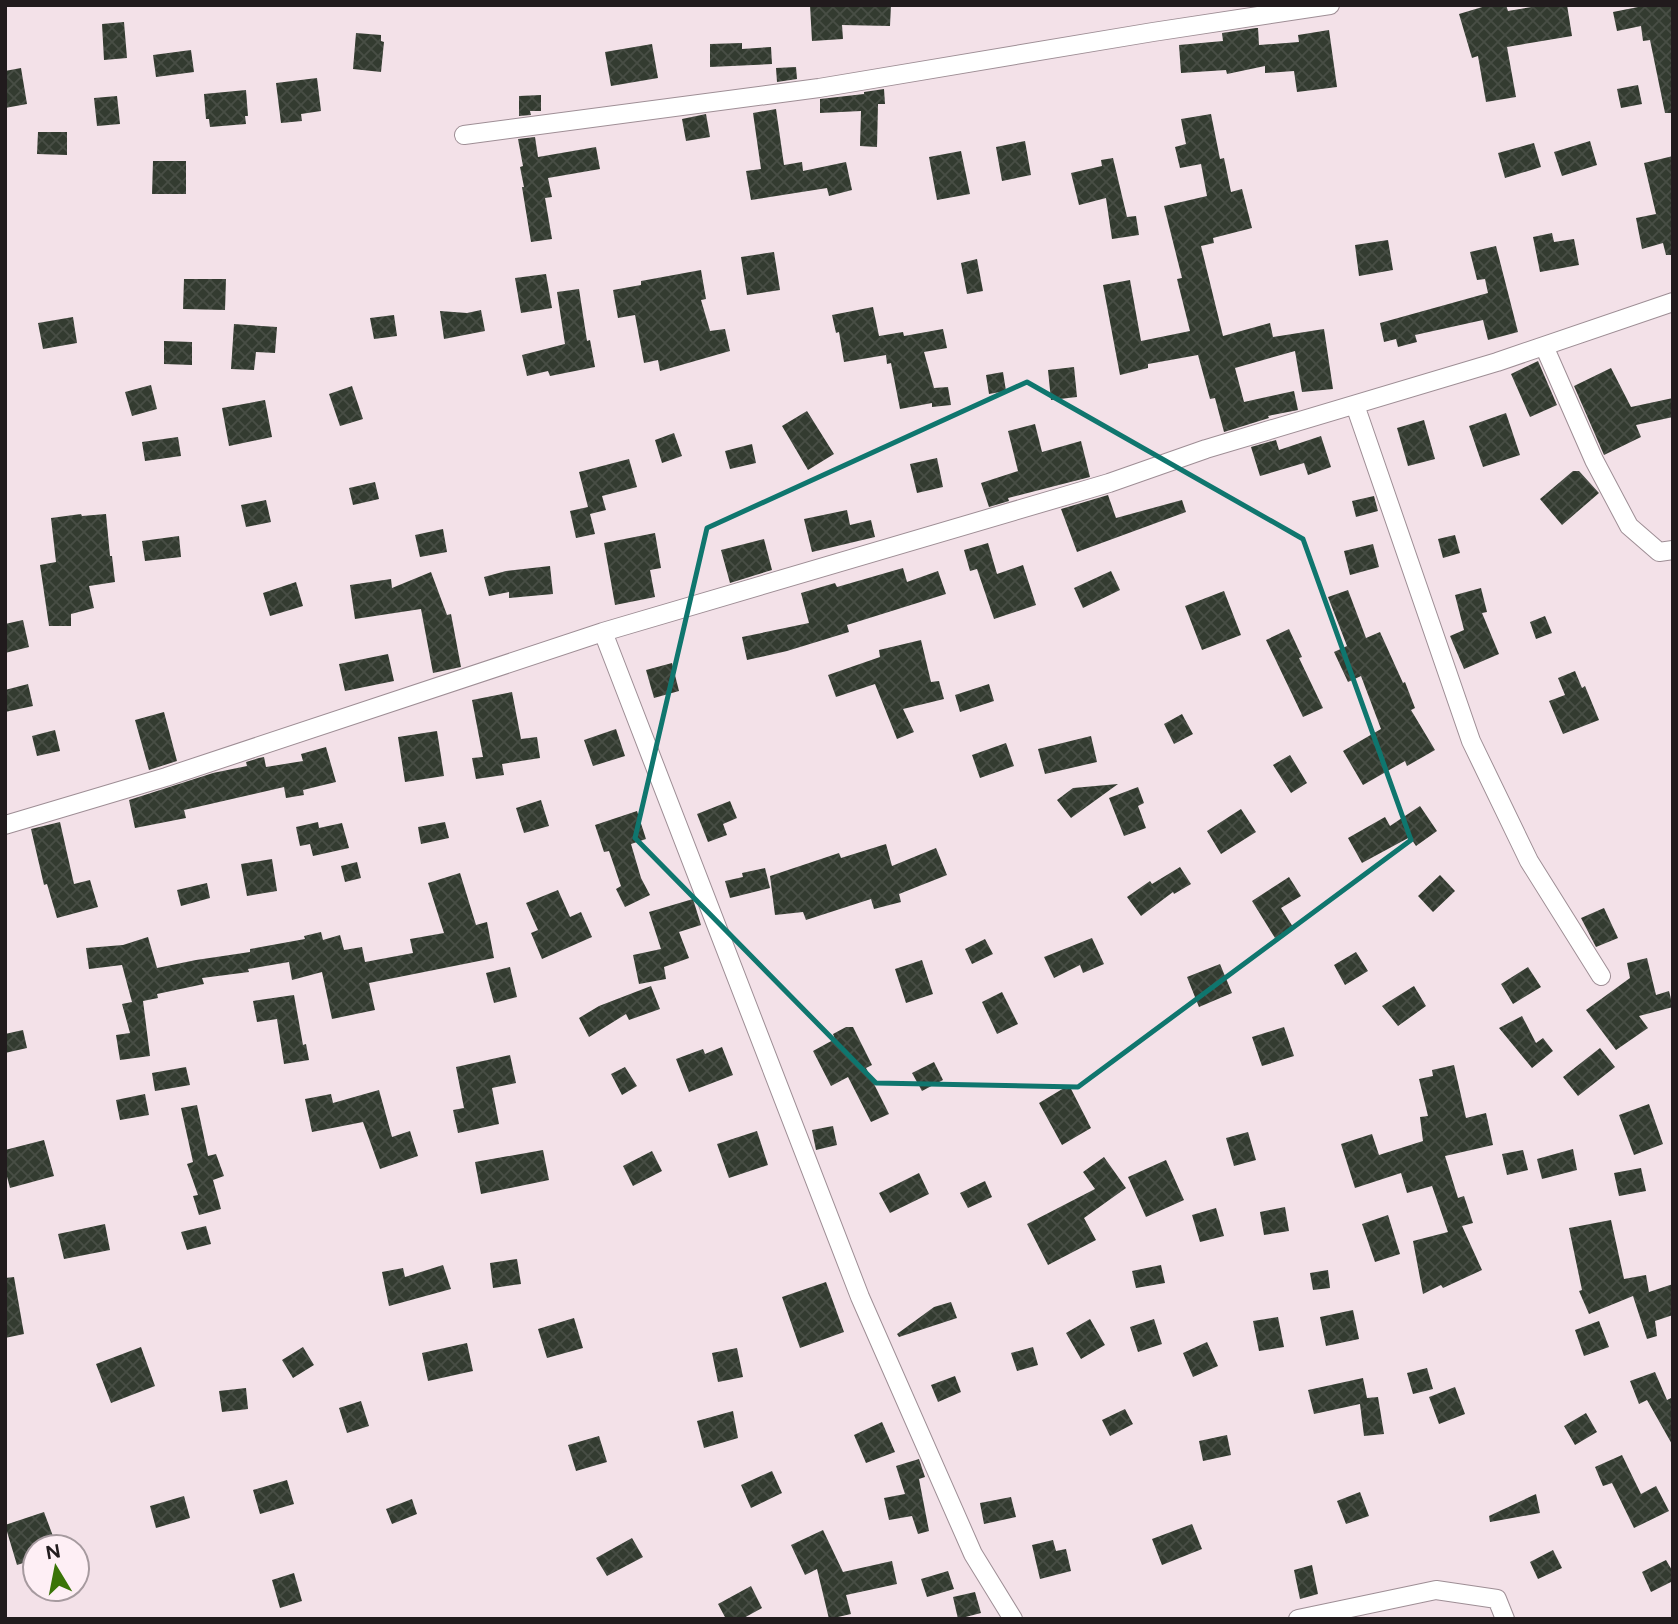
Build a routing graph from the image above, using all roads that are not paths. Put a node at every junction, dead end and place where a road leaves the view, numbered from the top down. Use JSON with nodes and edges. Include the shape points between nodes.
{"nodes":[{"id":1,"x":1330,"y":5,"type":"edge"},
{"id":2,"x":464,"y":135,"type":"dead end"},
{"id":3,"x":1673,"y":302,"type":"edge"},
{"id":4,"x":1544,"y":346,"type":"junction"},
{"id":5,"x":1355,"y":405,"type":"junction"},
{"id":6,"x":1673,"y":550,"type":"edge"},
{"id":7,"x":603,"y":632,"type":"junction"},
{"id":8,"x":5,"y":825,"type":"edge"},
{"id":9,"x":1601,"y":976,"type":"dead end"},
{"id":10,"x":1013,"y":1619,"type":"edge"},
{"id":11,"x":1298,"y":1619,"type":"edge"},
{"id":12,"x":1505,"y":1619,"type":"edge"}],
"edges":[{"from":1,"to":2,"type":"street","via":[[819,88]]},
{"from":3,"to":4,"type":"street"},
{"from":4,"to":5,"type":"street"},
{"from":4,"to":6,"type":"street","via":[[1629,526],[1658,552]]},
{"from":5,"to":7,"type":"street","via":[[1096,487]]},
{"from":5,"to":9,"type":"street","via":[[1471,741],[1530,861]]},
{"from":7,"to":8,"type":"street","via":[[166,777]]},
{"from":7,"to":10,"type":"street","via":[[860,1297],[973,1554]]},
{"from":11,"to":12,"type":"street","via":[[1436,1590],[1497,1599]]}]}
